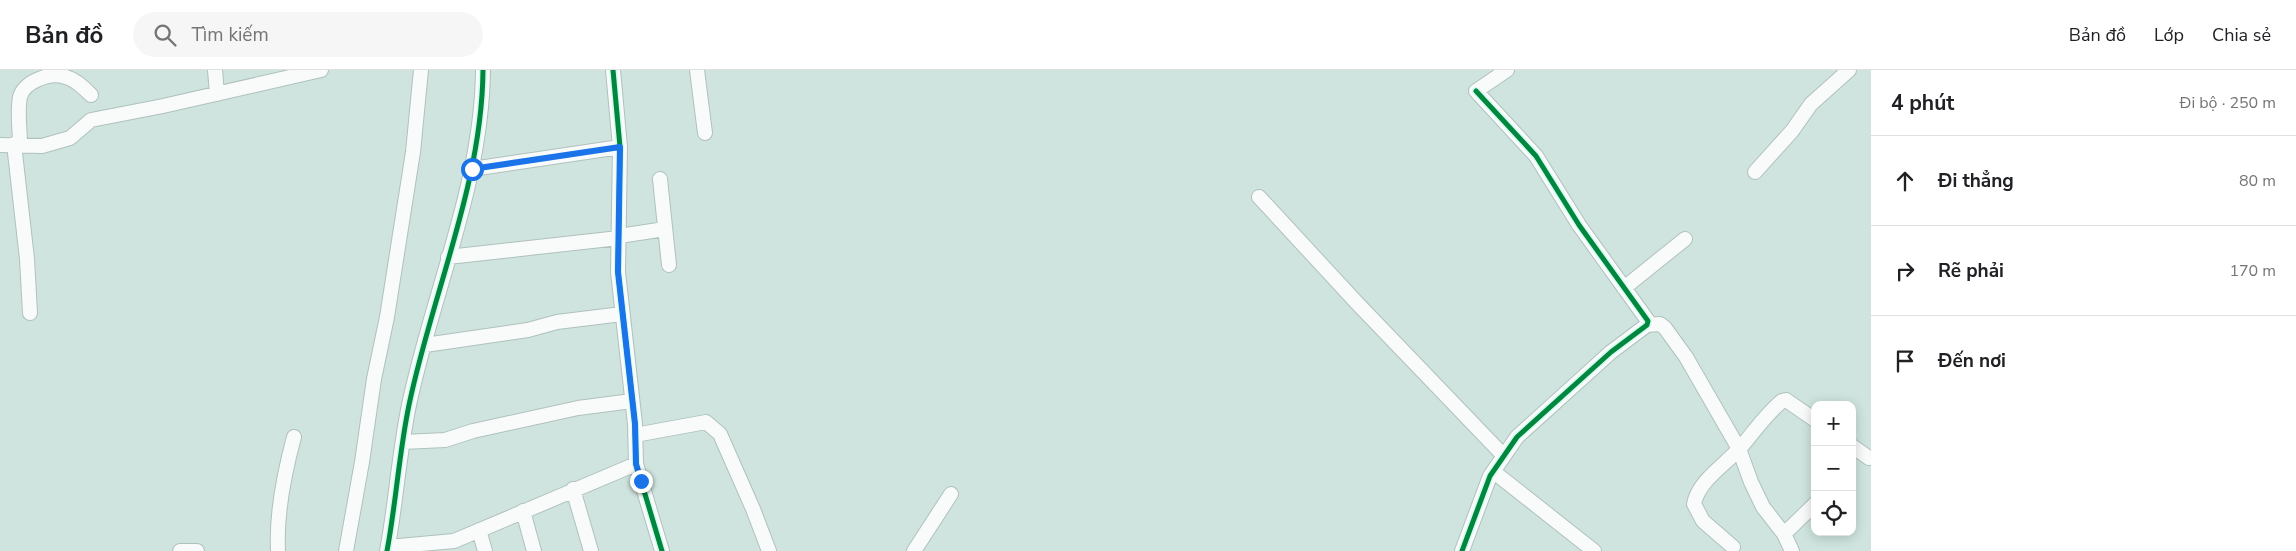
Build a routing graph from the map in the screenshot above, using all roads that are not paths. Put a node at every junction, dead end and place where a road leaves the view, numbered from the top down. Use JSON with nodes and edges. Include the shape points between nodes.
{"nodes":[{"id":1,"x":215,"y":70,"type":"edge"},
{"id":2,"x":322,"y":70,"type":"edge"},
{"id":3,"x":420,"y":70,"type":"edge"},
{"id":4,"x":483,"y":70,"type":"edge"},
{"id":5,"x":613,"y":70,"type":"edge"},
{"id":6,"x":697,"y":70,"type":"edge"},
{"id":7,"x":1507,"y":70,"type":"edge"},
{"id":8,"x":1849,"y":70,"type":"edge"},
{"id":9,"x":79,"y":76,"type":"edge"},
{"id":10,"x":217,"y":94,"type":"junction"},
{"id":11,"x":91,"y":95,"type":"dead end"},
{"id":12,"x":705,"y":133,"type":"dead end"},
{"id":13,"x":11,"y":145,"type":"edge"},
{"id":14,"x":620,"y":147,"type":"junction"},
{"id":15,"x":472,"y":169,"type":"junction"},
{"id":16,"x":1755,"y":172,"type":"dead end"},
{"id":17,"x":660,"y":179,"type":"dead end"},
{"id":18,"x":1259,"y":197,"type":"dead end"},
{"id":19,"x":665,"y":229,"type":"junction"},
{"id":20,"x":619,"y":237,"type":"junction"},
{"id":21,"x":1685,"y":239,"type":"dead end"},
{"id":22,"x":448,"y":257,"type":"junction"},
{"id":23,"x":669,"y":265,"type":"dead end"},
{"id":24,"x":1624,"y":288,"type":"junction"},
{"id":25,"x":30,"y":313,"type":"dead end"},
{"id":26,"x":622,"y":314,"type":"junction"},
{"id":27,"x":1647,"y":325,"type":"junction"},
{"id":28,"x":425,"y":345,"type":"junction"},
{"id":29,"x":632,"y":401,"type":"junction"},
{"id":30,"x":1811,"y":417,"type":"edge"},
{"id":31,"x":635,"y":435,"type":"junction"},
{"id":32,"x":294,"y":437,"type":"dead end"},
{"id":33,"x":404,"y":442,"type":"junction"},
{"id":34,"x":1856,"y":449,"type":"edge"},
{"id":35,"x":1739,"y":450,"type":"junction"},
{"id":36,"x":1504,"y":456,"type":"junction"},
{"id":37,"x":1869,"y":458,"type":"dead end"},
{"id":38,"x":636,"y":464,"type":"junction"},
{"id":39,"x":1494,"y":472,"type":"junction"},
{"id":40,"x":573,"y":489,"type":"junction"},
{"id":41,"x":951,"y":494,"type":"dead end"},
{"id":42,"x":1811,"y":508,"type":"edge"},
{"id":43,"x":523,"y":511,"type":"junction"},
{"id":44,"x":479,"y":530,"type":"junction"},
{"id":45,"x":1784,"y":534,"type":"junction"},
{"id":46,"x":1733,"y":547,"type":"dead end"},
{"id":47,"x":388,"y":549,"type":"edge"},
{"id":48,"x":180,"y":551,"type":"edge"},
{"id":49,"x":197,"y":551,"type":"edge"},
{"id":50,"x":278,"y":551,"type":"edge"},
{"id":51,"x":346,"y":551,"type":"edge"},
{"id":52,"x":485,"y":551,"type":"edge"},
{"id":53,"x":534,"y":551,"type":"edge"},
{"id":54,"x":592,"y":551,"type":"edge"},
{"id":55,"x":662,"y":551,"type":"edge"},
{"id":56,"x":769,"y":551,"type":"edge"},
{"id":57,"x":914,"y":551,"type":"edge"},
{"id":58,"x":1462,"y":551,"type":"edge"},
{"id":59,"x":1594,"y":551,"type":"edge"},
{"id":60,"x":1792,"y":551,"type":"edge"}],
"edges":[{"from":1,"to":10,"type":"street"},
{"from":2,"to":10,"type":"street"},
{"from":3,"to":51,"type":"street","via":[[413,152]]},
{"from":4,"to":15,"type":"street"},
{"from":5,"to":14,"type":"street"},
{"from":6,"to":12,"type":"street"},
{"from":7,"to":24,"type":"street","via":[[1476,91],[1536,156]]},
{"from":8,"to":16,"type":"street","via":[[1811,104]]},
{"from":9,"to":11,"type":"street"},
{"from":9,"to":13,"type":"street","via":[[45,78],[24,88]]},
{"from":10,"to":13,"type":"street","via":[[91,120],[70,138],[42,146]]},
{"from":13,"to":25,"type":"street","via":[[27,259]]},
{"from":14,"to":15,"type":"street"},
{"from":14,"to":20,"type":"street"},
{"from":15,"to":22,"type":"street"},
{"from":17,"to":19,"type":"street"},
{"from":18,"to":36,"type":"street"},
{"from":19,"to":20,"type":"street"},
{"from":19,"to":23,"type":"street"},
{"from":20,"to":22,"type":"street"},
{"from":20,"to":26,"type":"street"},
{"from":21,"to":24,"type":"street"},
{"from":22,"to":28,"type":"street"},
{"from":24,"to":27,"type":"street","via":[[1648,321]]},
{"from":26,"to":28,"type":"street"},
{"from":26,"to":29,"type":"street"},
{"from":27,"to":35,"type":"street","via":[[1660,324],[1672,335]]},
{"from":27,"to":36,"type":"street","via":[[1546,409],[1516,437]]},
{"from":28,"to":33,"type":"street","via":[[409,405]]},
{"from":29,"to":31,"type":"street"},
{"from":29,"to":33,"type":"street","via":[[578,408],[445,440]]},
{"from":30,"to":35,"type":"street","via":[[1786,400],[1782,401]]},
{"from":31,"to":38,"type":"street"},
{"from":31,"to":56,"type":"street","via":[[706,422],[720,434]]},
{"from":32,"to":50,"type":"street","via":[[285,469],[277,532]]},
{"from":33,"to":47,"type":"street"},
{"from":34,"to":37,"type":"street"},
{"from":35,"to":45,"type":"street","via":[[1763,506]]},
{"from":35,"to":46,"type":"street","via":[[1717,468],[1694,504],[1703,522]]},
{"from":36,"to":39,"type":"street"},
{"from":38,"to":40,"type":"street"},
{"from":38,"to":55,"type":"street"},
{"from":39,"to":58,"type":"street"},
{"from":39,"to":59,"type":"street"},
{"from":40,"to":43,"type":"street"},
{"from":40,"to":54,"type":"street"},
{"from":41,"to":57,"type":"street"},
{"from":42,"to":45,"type":"street"},
{"from":43,"to":44,"type":"street"},
{"from":43,"to":53,"type":"street"},
{"from":44,"to":47,"type":"street","via":[[454,541]]},
{"from":44,"to":52,"type":"street"},
{"from":45,"to":60,"type":"street"},
{"from":48,"to":49,"type":"street"}]}
